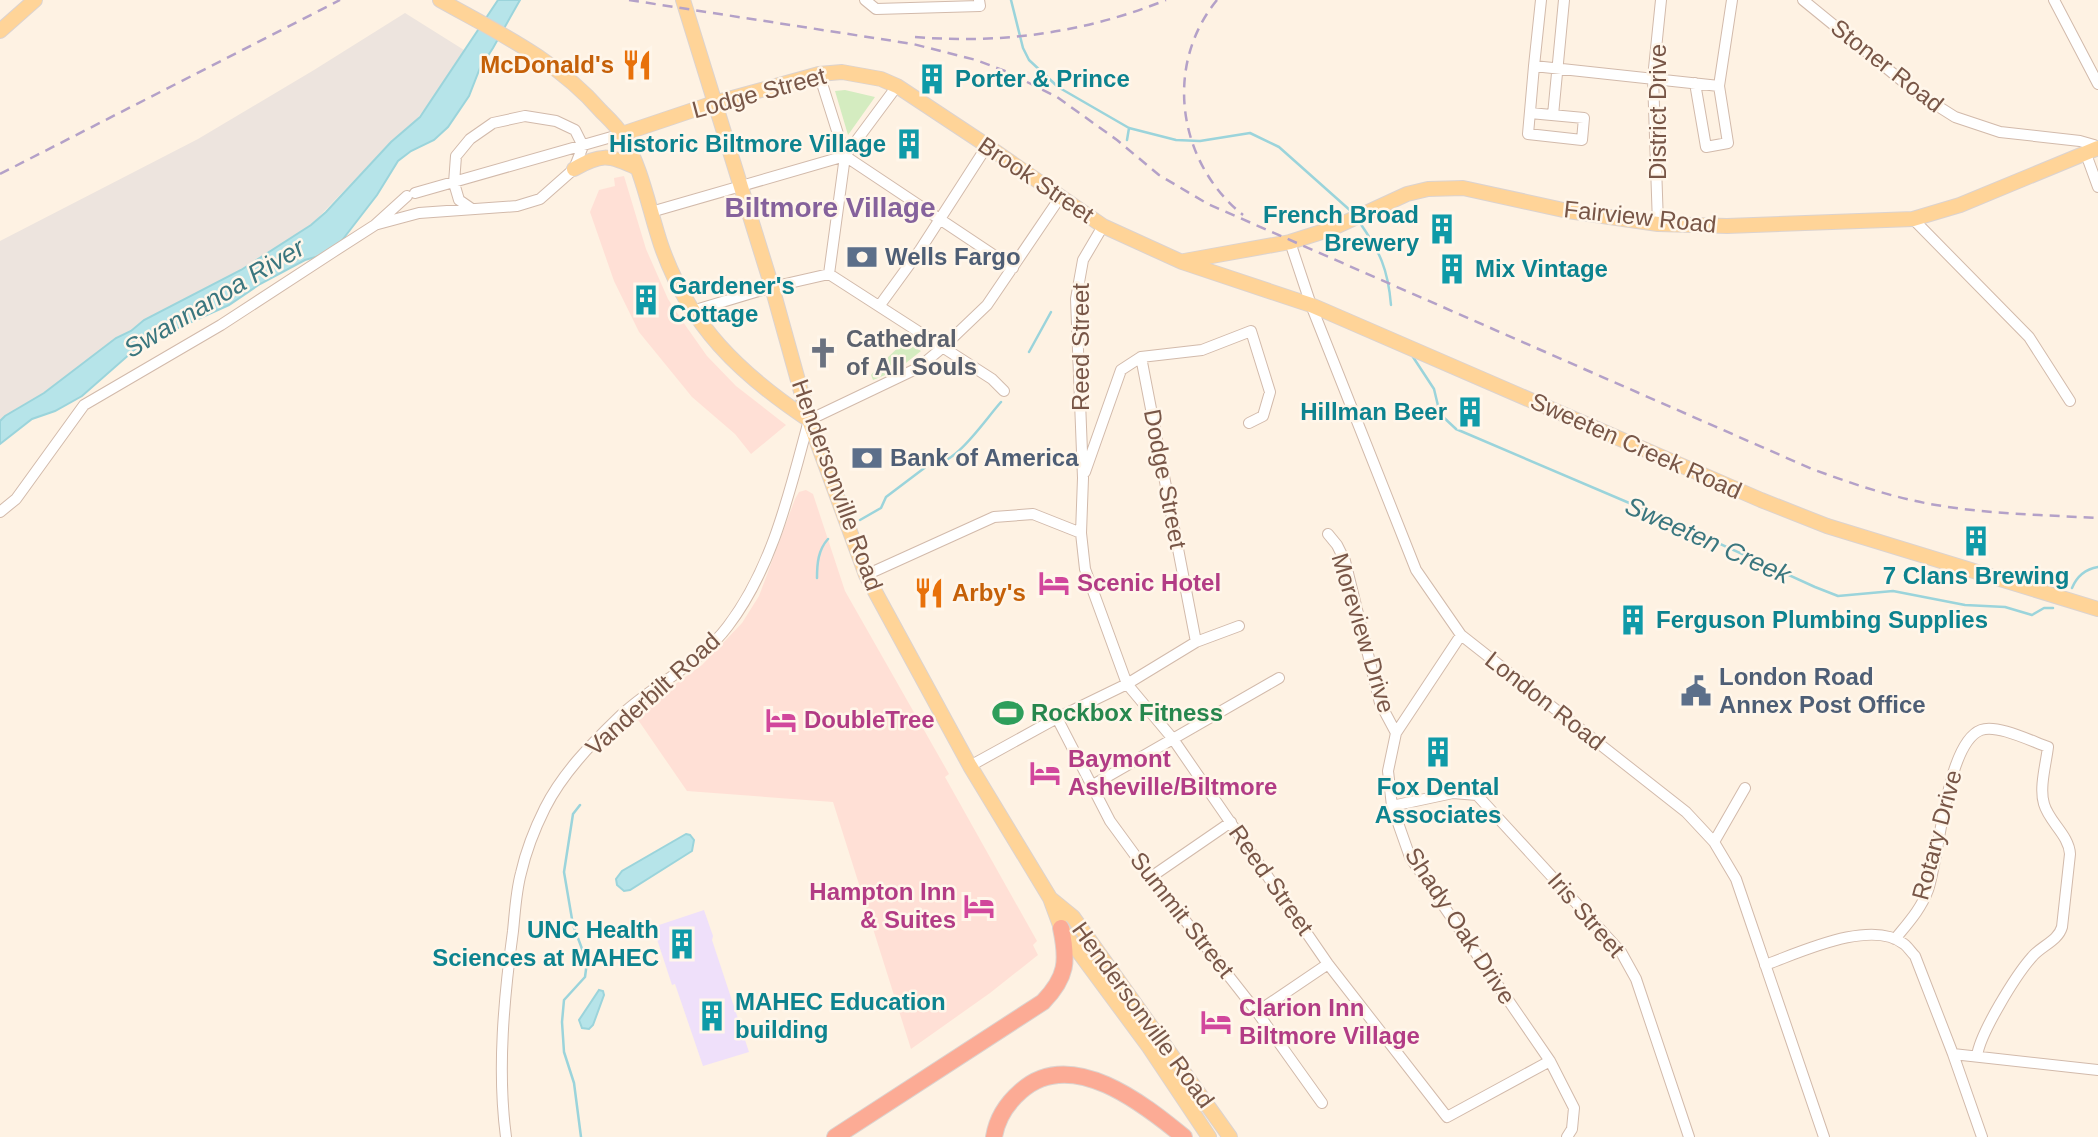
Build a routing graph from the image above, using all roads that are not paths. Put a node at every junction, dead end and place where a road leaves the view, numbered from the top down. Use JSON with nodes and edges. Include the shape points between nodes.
{"nodes":[{"id":1,"x":35,"y":0,"type":"edge"},
{"id":2,"x":440,"y":0,"type":"edge"},
{"id":3,"x":683,"y":0,"type":"edge"},
{"id":4,"x":865,"y":0,"type":"edge"},
{"id":5,"x":979,"y":0,"type":"edge"},
{"id":6,"x":1541,"y":0,"type":"edge"},
{"id":7,"x":1563,"y":0,"type":"edge"},
{"id":8,"x":1661,"y":0,"type":"edge"},
{"id":9,"x":1731,"y":0,"type":"edge"},
{"id":10,"x":1803,"y":0,"type":"edge"},
{"id":11,"x":2054,"y":0,"type":"edge"},
{"id":12,"x":0,"y":32,"type":"edge"},
{"id":13,"x":1534,"y":66,"type":"junction"},
{"id":14,"x":1557,"y":68,"type":"junction"},
{"id":15,"x":819,"y":74,"type":"junction"},
{"id":16,"x":1653,"y":78,"type":"junction"},
{"id":17,"x":1695,"y":83,"type":"junction"},
{"id":18,"x":2098,"y":84,"type":"edge"},
{"id":19,"x":897,"y":86,"type":"junction"},
{"id":20,"x":1719,"y":86,"type":"junction"},
{"id":21,"x":714,"y":103,"type":"junction"},
{"id":22,"x":1530,"y":113,"type":"junction"},
{"id":23,"x":1553,"y":115,"type":"junction"},
{"id":24,"x":622,"y":134,"type":"junction"},
{"id":25,"x":583,"y":146,"type":"junction"},
{"id":26,"x":987,"y":146,"type":"junction"},
{"id":27,"x":2094,"y":150,"type":"edge"},
{"id":28,"x":845,"y":156,"type":"junction"},
{"id":29,"x":637,"y":168,"type":"junction"},
{"id":30,"x":574,"y":169,"type":"junction"},
{"id":31,"x":454,"y":183,"type":"junction"},
{"id":32,"x":740,"y":185,"type":"junction"},
{"id":33,"x":2098,"y":187,"type":"edge"},
{"id":34,"x":1061,"y":196,"type":"junction"},
{"id":35,"x":472,"y":209,"type":"junction"},
{"id":36,"x":651,"y":212,"type":"junction"},
{"id":37,"x":940,"y":219,"type":"junction"},
{"id":38,"x":1913,"y":219,"type":"junction"},
{"id":39,"x":1658,"y":224,"type":"junction"},
{"id":40,"x":375,"y":225,"type":"junction"},
{"id":41,"x":1103,"y":226,"type":"junction"},
{"id":42,"x":1290,"y":242,"type":"junction"},
{"id":43,"x":1182,"y":262,"type":"junction"},
{"id":44,"x":1013,"y":268,"type":"junction"},
{"id":45,"x":829,"y":274,"type":"junction"},
{"id":46,"x":772,"y":287,"type":"junction"},
{"id":47,"x":880,"y":305,"type":"junction"},
{"id":48,"x":1311,"y":305,"type":"junction"},
{"id":49,"x":692,"y":311,"type":"junction"},
{"id":50,"x":942,"y":348,"type":"junction"},
{"id":51,"x":1141,"y":357,"type":"junction"},
{"id":52,"x":1004,"y":391,"type":"dead end"},
{"id":53,"x":2070,"y":401,"type":"dead end"},
{"id":54,"x":809,"y":420,"type":"junction"},
{"id":55,"x":1250,"y":423,"type":"dead end"},
{"id":56,"x":1083,"y":478,"type":"junction"},
{"id":57,"x":0,"y":512,"type":"edge"},
{"id":58,"x":1081,"y":533,"type":"junction"},
{"id":59,"x":1328,"y":534,"type":"dead end"},
{"id":60,"x":866,"y":575,"type":"junction"},
{"id":61,"x":2098,"y":610,"type":"edge"},
{"id":62,"x":1239,"y":626,"type":"dead end"},
{"id":63,"x":1461,"y":635,"type":"junction"},
{"id":64,"x":1196,"y":642,"type":"junction"},
{"id":65,"x":1279,"y":678,"type":"dead end"},
{"id":66,"x":1128,"y":684,"type":"junction"},
{"id":67,"x":1057,"y":718,"type":"junction"},
{"id":68,"x":1396,"y":733,"type":"junction"},
{"id":69,"x":1173,"y":739,"type":"junction"},
{"id":70,"x":970,"y":766,"type":"junction"},
{"id":71,"x":1091,"y":786,"type":"junction"},
{"id":72,"x":1745,"y":788,"type":"dead end"},
{"id":73,"x":1392,"y":806,"type":"junction"},
{"id":74,"x":1231,"y":822,"type":"junction"},
{"id":75,"x":1714,"y":842,"type":"junction"},
{"id":76,"x":1151,"y":877,"type":"junction"},
{"id":77,"x":1050,"y":898,"type":"junction"},
{"id":78,"x":1061,"y":928,"type":"junction"},
{"id":79,"x":1895,"y":939,"type":"junction"},
{"id":80,"x":1328,"y":964,"type":"junction"},
{"id":81,"x":1765,"y":965,"type":"junction"},
{"id":82,"x":1257,"y":1012,"type":"junction"},
{"id":83,"x":1954,"y":1054,"type":"junction"},
{"id":84,"x":1976,"y":1056,"type":"junction"},
{"id":85,"x":1550,"y":1061,"type":"junction"},
{"id":86,"x":2098,"y":1070,"type":"edge"},
{"id":87,"x":1322,"y":1103,"type":"dead end"},
{"id":88,"x":506,"y":1137,"type":"edge"},
{"id":89,"x":835,"y":1137,"type":"edge"},
{"id":90,"x":994,"y":1137,"type":"edge"},
{"id":91,"x":1184,"y":1137,"type":"edge"},
{"id":92,"x":1209,"y":1137,"type":"edge"},
{"id":93,"x":1230,"y":1137,"type":"edge"},
{"id":94,"x":1567,"y":1137,"type":"edge"},
{"id":95,"x":1689,"y":1137,"type":"edge"},
{"id":96,"x":1824,"y":1137,"type":"edge"},
{"id":97,"x":1982,"y":1137,"type":"edge"}],
"edges":[{"from":1,"to":12,"type":"main road"},
{"from":2,"to":24,"type":"main road","via":[[529,50],[575,83]]},
{"from":3,"to":21,"type":"main road","name":"Hendersonville Road"},
{"from":4,"to":5,"type":"street","via":[[876,9],[980,6]]},
{"from":6,"to":13,"type":"street"},
{"from":7,"to":14,"type":"street"},
{"from":8,"to":16,"type":"street","name":"District Drive"},
{"from":9,"to":20,"type":"street"},
{"from":10,"to":27,"type":"street","name":"Stoner Road","via":[[1917,93],[1955,117],[2000,131],[2080,141]]},
{"from":11,"to":18,"type":"street"},
{"from":13,"to":14,"type":"street"},
{"from":13,"to":22,"type":"street"},
{"from":14,"to":16,"type":"street"},
{"from":14,"to":23,"type":"street"},
{"from":15,"to":19,"type":"main road","name":"Lodge Street","via":[[864,75]]},
{"from":15,"to":21,"type":"main road","name":"Lodge Street"},
{"from":15,"to":28,"type":"street"},
{"from":16,"to":17,"type":"street"},
{"from":16,"to":39,"type":"street","name":"District Drive"},
{"from":17,"to":20,"type":"street"},
{"from":17,"to":20,"type":"street","via":[[1706,147],[1728,143]]},
{"from":19,"to":26,"type":"main road","name":"Brook Street"},
{"from":19,"to":28,"type":"street"},
{"from":21,"to":24,"type":"main road","name":"Lodge Street"},
{"from":21,"to":32,"type":"main road","name":"Hendersonville Road"},
{"from":22,"to":23,"type":"street"},
{"from":22,"to":23,"type":"street","via":[[1528,134],[1581,140],[1584,118]]},
{"from":24,"to":25,"type":"street"},
{"from":24,"to":29,"type":"main road"},
{"from":25,"to":30,"type":"street"},
{"from":25,"to":31,"type":"street"},
{"from":25,"to":31,"type":"street","via":[[575,130],[556,121],[525,116],[492,123],[456,156]]},
{"from":26,"to":34,"type":"main road","name":"Brook Street"},
{"from":26,"to":37,"type":"street"},
{"from":27,"to":33,"type":"street"},
{"from":27,"to":38,"type":"main road","name":"Fairview Road","via":[[1960,205]]},
{"from":28,"to":32,"type":"street"},
{"from":28,"to":37,"type":"street"},
{"from":28,"to":45,"type":"street"},
{"from":29,"to":30,"type":"main road","via":[[594,157]]},
{"from":29,"to":36,"type":"main road"},
{"from":30,"to":35,"type":"street","via":[[540,199],[517,206]]},
{"from":31,"to":35,"type":"street","via":[[459,200]]},
{"from":31,"to":40,"type":"street","via":[[411,194]]},
{"from":32,"to":36,"type":"street"},
{"from":32,"to":46,"type":"main road","name":"Hendersonville Road"},
{"from":34,"to":41,"type":"main road","name":"Brook Street"},
{"from":34,"to":44,"type":"street"},
{"from":35,"to":40,"type":"street","via":[[419,213]]},
{"from":36,"to":49,"type":"main road","via":[[671,271]]},
{"from":37,"to":44,"type":"street"},
{"from":37,"to":47,"type":"street"},
{"from":38,"to":39,"type":"main road","name":"Fairview Road"},
{"from":38,"to":53,"type":"street","via":[[2029,337]]},
{"from":39,"to":42,"type":"main road","name":"Fairview Road","via":[[1568,211],[1463,188],[1428,189]]},
{"from":40,"to":57,"type":"street","via":[[221,326],[84,405],[16,499]]},
{"from":41,"to":43,"type":"main road","name":"Brook Street"},
{"from":41,"to":56,"type":"street","name":"Reed Street","via":[[1083,260],[1076,299]]},
{"from":42,"to":43,"type":"main road","name":"Fairview Road"},
{"from":42,"to":48,"type":"street","name":"London Road"},
{"from":43,"to":48,"type":"main road","name":"Sweeten Creek Road"},
{"from":44,"to":50,"type":"street","via":[[986,305]]},
{"from":45,"to":46,"type":"street"},
{"from":45,"to":47,"type":"street"},
{"from":46,"to":49,"type":"street"},
{"from":46,"to":54,"type":"main road","name":"Hendersonville Road"},
{"from":47,"to":50,"type":"street"},
{"from":48,"to":61,"type":"main road","name":"Sweeten Creek Road","via":[[1827,526]]},
{"from":48,"to":63,"type":"street","name":"London Road","via":[[1416,570]]},
{"from":49,"to":54,"type":"main road","via":[[745,373]]},
{"from":50,"to":52,"type":"street"},
{"from":50,"to":54,"type":"street","via":[[918,368]]},
{"from":51,"to":55,"type":"street","via":[[1202,351],[1251,331],[1270,391],[1263,416]]},
{"from":51,"to":56,"type":"street","via":[[1121,370]]},
{"from":51,"to":64,"type":"street","name":"Dodge Street"},
{"from":54,"to":60,"type":"main road","name":"Hendersonville Road"},
{"from":54,"to":88,"type":"street","name":"Vanderbilt Road","via":[[784,510],[741,606],[713,643],[632,706],[584,754],[546,805],[528,846],[508,971],[503,1042]]},
{"from":56,"to":58,"type":"street","name":"Reed Street"},
{"from":58,"to":60,"type":"street","via":[[1033,514],[994,517]]},
{"from":58,"to":66,"type":"street","name":"Reed Street","via":[[1085,569]]},
{"from":59,"to":68,"type":"street","name":"Moreview Drive","via":[[1345,561],[1380,702]]},
{"from":60,"to":70,"type":"main road","name":"Hendersonville Road"},
{"from":62,"to":64,"type":"street"},
{"from":63,"to":68,"type":"street","name":"Shady Oak Drive"},
{"from":63,"to":75,"type":"street","name":"London Road","via":[[1686,812]]},
{"from":64,"to":66,"type":"street"},
{"from":65,"to":69,"type":"street"},
{"from":66,"to":67,"type":"street"},
{"from":66,"to":69,"type":"street","name":"Reed Street"},
{"from":67,"to":70,"type":"street"},
{"from":67,"to":71,"type":"street","name":"Summit Street"},
{"from":68,"to":73,"type":"street","name":"Shady Oak Drive","via":[[1388,771]]},
{"from":69,"to":71,"type":"street"},
{"from":69,"to":74,"type":"street","name":"Reed Street"},
{"from":70,"to":77,"type":"main road","name":"Hendersonville Road"},
{"from":71,"to":76,"type":"street","name":"Summit Street"},
{"from":72,"to":75,"type":"street"},
{"from":73,"to":85,"type":"street","name":"Shady Oak Drive","via":[[1410,857]]},
{"from":73,"to":95,"type":"street","name":"Iris Street","via":[[1453,793],[1477,795],[1622,952],[1636,979]]},
{"from":74,"to":76,"type":"street"},
{"from":74,"to":80,"type":"street","name":"Reed Street"},
{"from":75,"to":81,"type":"street","name":"London Road","via":[[1736,879]]},
{"from":76,"to":82,"type":"street","name":"Summit Street"},
{"from":77,"to":78,"type":"main road","name":"Hendersonville Road"},
{"from":77,"to":93,"type":"main road","name":"Hendersonville Road","via":[[1073,917]]},
{"from":78,"to":89,"type":"highway","via":[[1065,969],[1043,1002]]},
{"from":78,"to":92,"type":"main road","name":"Hendersonville Road"},
{"from":79,"to":81,"type":"street","via":[[1854,935]]},
{"from":79,"to":83,"type":"street","via":[[1915,956]]},
{"from":79,"to":84,"type":"street","name":"Rotary Drive","via":[[1928,889],[1953,772],[1970,737],[1994,728],[2048,747],[2043,801],[2070,848],[2060,932],[2025,964]]},
{"from":80,"to":82,"type":"street"},
{"from":80,"to":85,"type":"street","name":"Reed Street","via":[[1447,1117]]},
{"from":81,"to":96,"type":"street","name":"London Road"},
{"from":82,"to":87,"type":"street","name":"Summit Street"},
{"from":83,"to":84,"type":"street"},
{"from":83,"to":97,"type":"street"},
{"from":84,"to":86,"type":"street"},
{"from":85,"to":94,"type":"street","name":"Shady Oak Drive","via":[[1574,1108],[1573,1129]]},
{"from":90,"to":91,"type":"highway","via":[[1010,1101],[1024,1088],[1054,1076],[1099,1082],[1129,1096]]}]}
